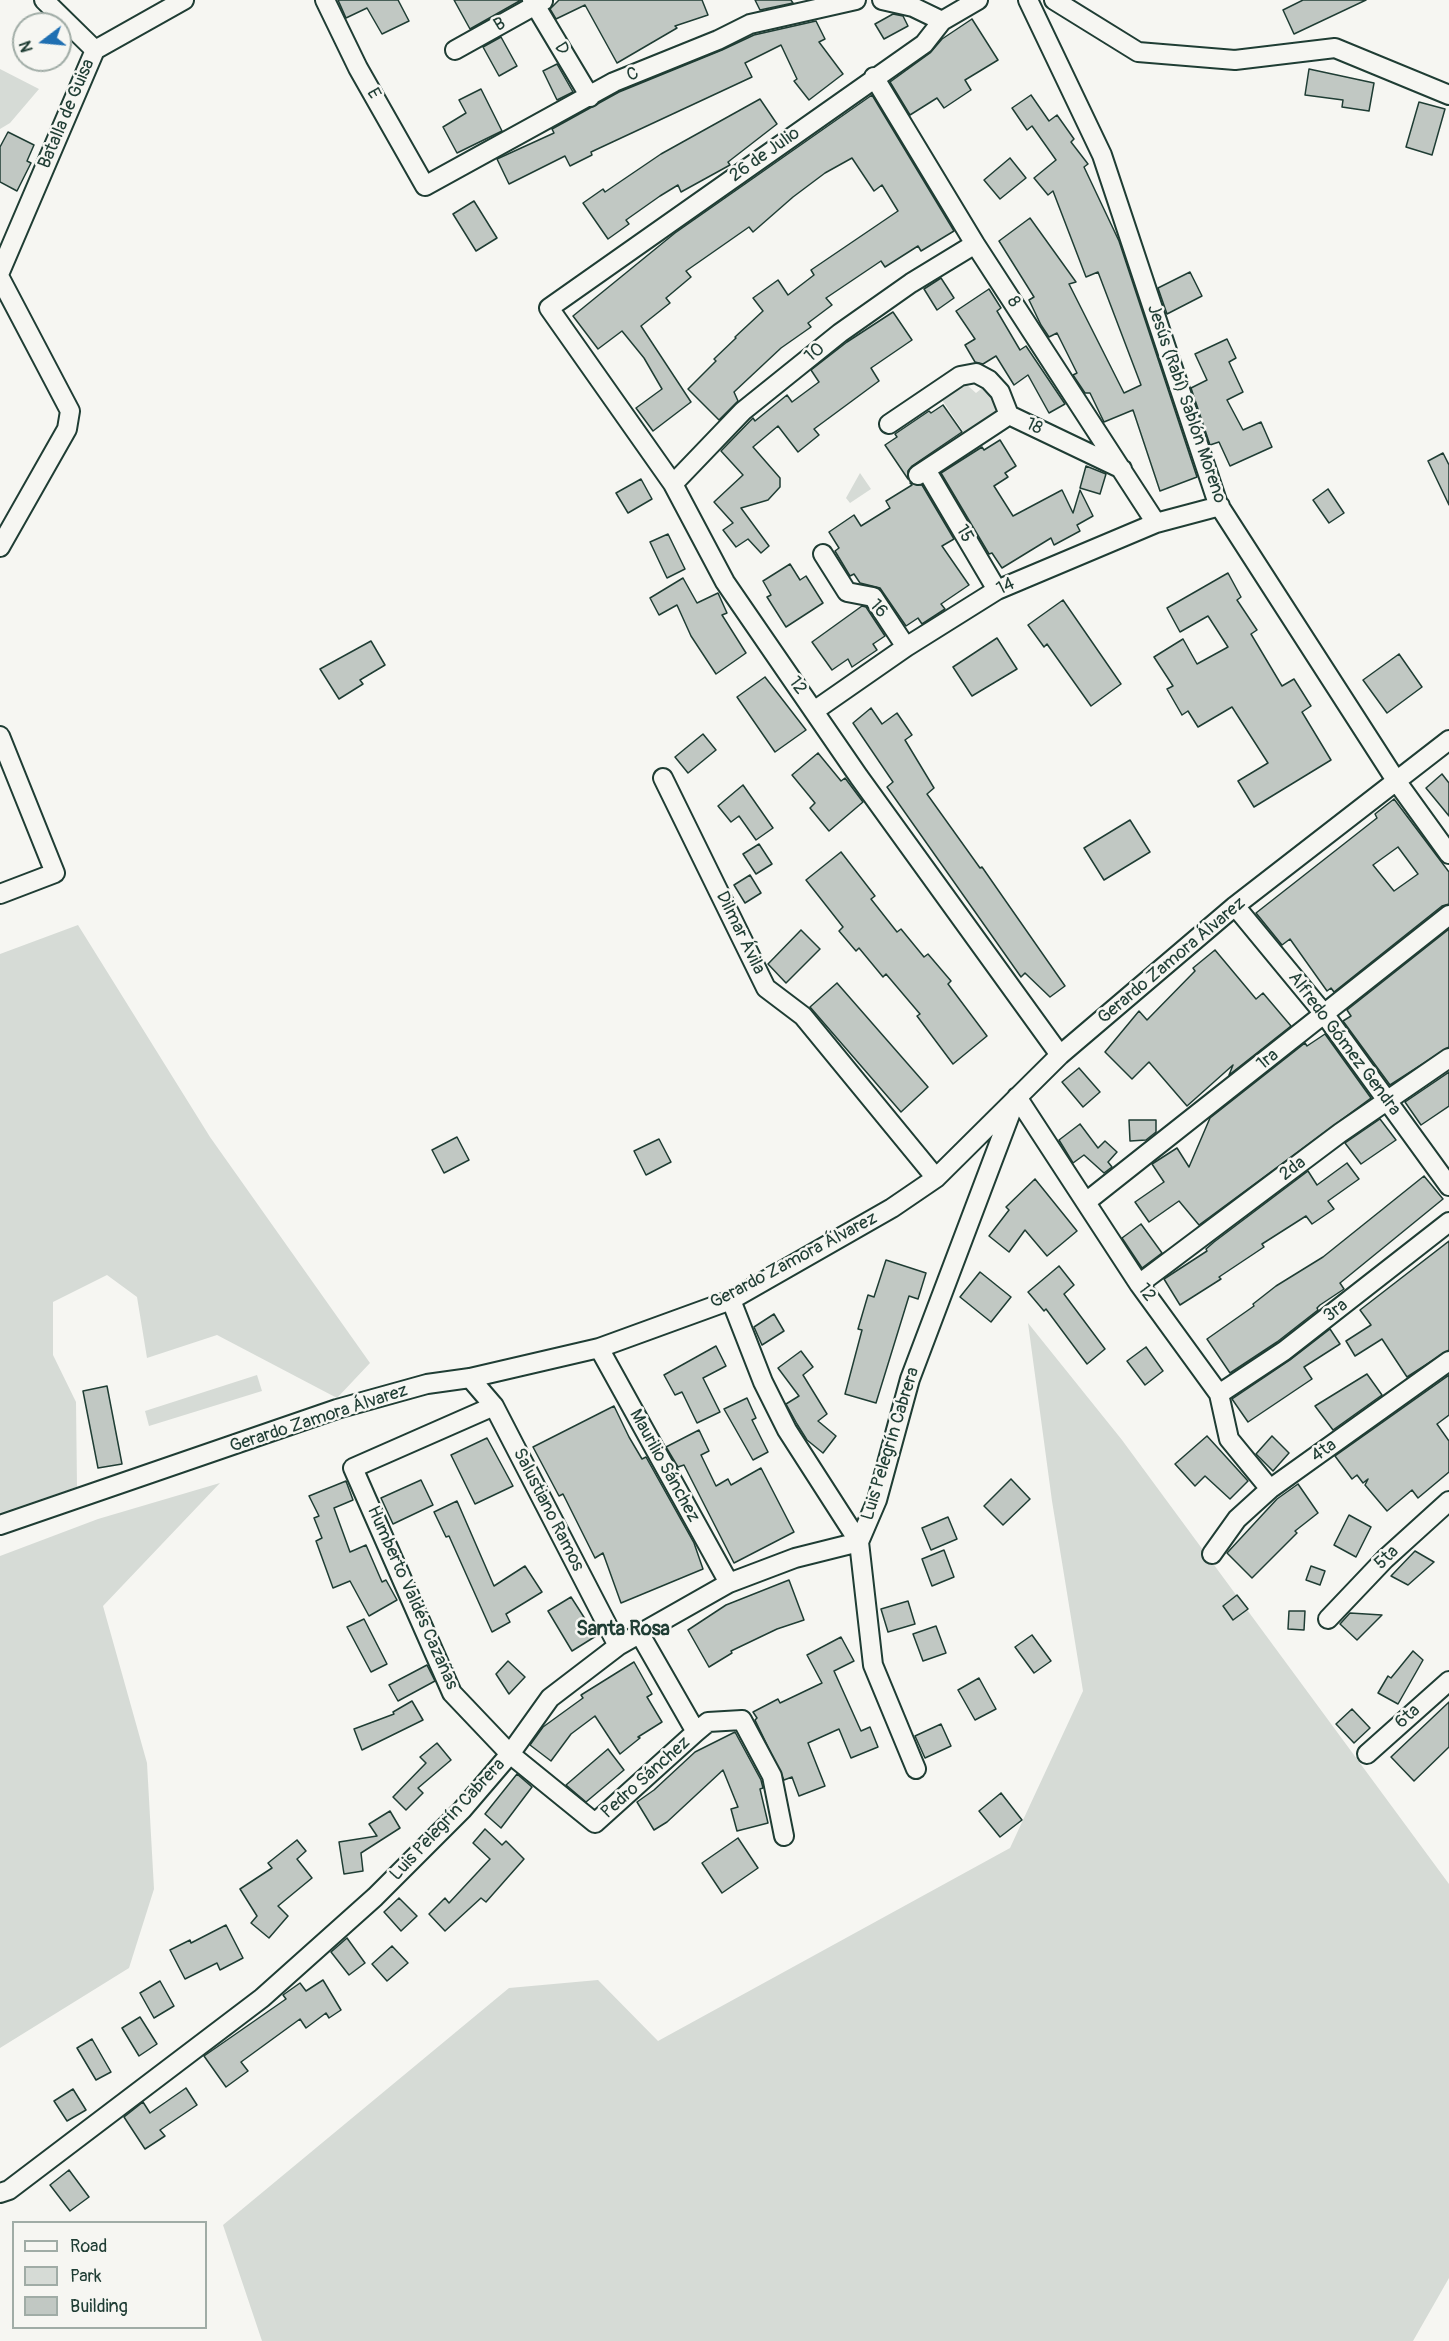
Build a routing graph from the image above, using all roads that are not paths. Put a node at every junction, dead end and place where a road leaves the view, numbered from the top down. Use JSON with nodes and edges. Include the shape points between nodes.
{"nodes":[{"id":1,"x":44,"y":0,"type":"edge"},
{"id":2,"x":184,"y":0,"type":"edge"},
{"id":3,"x":325,"y":0,"type":"edge"},
{"id":4,"x":855,"y":0,"type":"edge"},
{"id":5,"x":882,"y":0,"type":"edge"},
{"id":6,"x":978,"y":0,"type":"edge"},
{"id":7,"x":1028,"y":0,"type":"edge"},
{"id":8,"x":1054,"y":0,"type":"edge"},
{"id":9,"x":537,"y":2,"type":"edge"},
{"id":10,"x":942,"y":21,"type":"junction"},
{"id":11,"x":95,"y":50,"type":"junction"},
{"id":12,"x":455,"y":50,"type":"dead end"},
{"id":13,"x":874,"y":77,"type":"junction"},
{"id":14,"x":1449,"y":95,"type":"edge"},
{"id":15,"x":590,"y":97,"type":"junction"},
{"id":16,"x":425,"y":186,"type":"joint"},
{"id":17,"x":975,"y":244,"type":"junction"},
{"id":18,"x":0,"y":272,"type":"edge"},
{"id":19,"x":0,"y":278,"type":"edge"},
{"id":20,"x":549,"y":308,"type":"joint"},
{"id":21,"x":1009,"y":415,"type":"junction"},
{"id":22,"x":890,"y":424,"type":"dead end"},
{"id":23,"x":1124,"y":470,"type":"junction"},
{"id":24,"x":925,"y":476,"type":"joint"},
{"id":25,"x":673,"y":484,"type":"junction"},
{"id":26,"x":1220,"y":506,"type":"junction"},
{"id":27,"x":1156,"y":523,"type":"junction"},
{"id":28,"x":0,"y":547,"type":"edge"},
{"id":29,"x":823,"y":554,"type":"dead end"},
{"id":30,"x":997,"y":590,"type":"junction"},
{"id":31,"x":906,"y":647,"type":"junction"},
{"id":32,"x":814,"y":711,"type":"junction"},
{"id":33,"x":0,"y":736,"type":"edge"},
{"id":34,"x":1449,"y":740,"type":"edge"},
{"id":35,"x":663,"y":778,"type":"dead end"},
{"id":36,"x":1397,"y":782,"type":"junction"},
{"id":37,"x":1449,"y":854,"type":"edge"},
{"id":38,"x":0,"y":894,"type":"edge"},
{"id":39,"x":1236,"y":906,"type":"junction"},
{"id":40,"x":1449,"y":915,"type":"edge"},
{"id":41,"x":1325,"y":1015,"type":"junction"},
{"id":42,"x":1060,"y":1055,"type":"junction"},
{"id":43,"x":1449,"y":1058,"type":"edge"},
{"id":44,"x":1017,"y":1097,"type":"junction"},
{"id":45,"x":1388,"y":1101,"type":"junction"},
{"id":46,"x":936,"y":1178,"type":"junction"},
{"id":47,"x":1449,"y":1186,"type":"edge"},
{"id":48,"x":1086,"y":1202,"type":"junction"},
{"id":49,"x":1449,"y":1222,"type":"edge"},
{"id":50,"x":1139,"y":1284,"type":"junction"},
{"id":51,"x":730,"y":1300,"type":"junction"},
{"id":52,"x":599,"y":1348,"type":"junction"},
{"id":53,"x":1449,"y":1361,"type":"edge"},
{"id":54,"x":470,"y":1378,"type":"junction"},
{"id":55,"x":1219,"y":1394,"type":"junction"},
{"id":56,"x":494,"y":1406,"type":"junction"},
{"id":57,"x":1270,"y":1489,"type":"junction"},
{"id":58,"x":1449,"y":1501,"type":"edge"},
{"id":59,"x":0,"y":1525,"type":"edge"},
{"id":60,"x":859,"y":1542,"type":"junction"},
{"id":61,"x":1212,"y":1554,"type":"dead end"},
{"id":62,"x":729,"y":1584,"type":"junction"},
{"id":63,"x":1328,"y":1619,"type":"dead end"},
{"id":64,"x":641,"y":1636,"type":"junction"},
{"id":65,"x":618,"y":1646,"type":"junction"},
{"id":66,"x":1449,"y":1681,"type":"edge"},
{"id":67,"x":696,"y":1732,"type":"junction"},
{"id":68,"x":510,"y":1754,"type":"junction"},
{"id":69,"x":1368,"y":1754,"type":"dead end"},
{"id":70,"x":916,"y":1769,"type":"dead end"},
{"id":71,"x":596,"y":1823,"type":"joint"},
{"id":72,"x":784,"y":1836,"type":"dead end"},
{"id":73,"x":0,"y":2193,"type":"edge"}],
"edges":[{"from":1,"to":11,"type":"street"},
{"from":2,"to":11,"type":"street","name":"Batalla de Guisa"},
{"from":3,"to":16,"type":"street","name":"E","via":[[358,68]]},
{"from":4,"to":15,"type":"street","name":"C","via":[[750,24],[614,82]]},
{"from":5,"to":10,"type":"street","via":[[913,7]]},
{"from":6,"to":10,"type":"street","name":"26 de Julio"},
{"from":7,"to":26,"type":"street","name":"Jesús (Rabí) Sablón Moreno","via":[[1102,155]]},
{"from":8,"to":14,"type":"street","via":[[1138,52],[1235,60],[1335,48]]},
{"from":9,"to":12,"type":"street","name":"B"},
{"from":9,"to":15,"type":"street","name":"D"},
{"from":10,"to":13,"type":"street","name":"26 de Julio","via":[[924,44]]},
{"from":11,"to":18,"type":"street","name":"Batalla de Guisa"},
{"from":13,"to":17,"type":"street","name":"8"},
{"from":13,"to":20,"type":"street","name":"26 de Julio"},
{"from":15,"to":16,"type":"street","name":"C"},
{"from":17,"to":23,"type":"street","name":"8"},
{"from":17,"to":25,"type":"street","name":"10","via":[[840,333],[743,411]]},
{"from":19,"to":28,"type":"street","via":[[70,411],[67,429]]},
{"from":20,"to":25,"type":"street","name":"12"},
{"from":21,"to":22,"type":"street","via":[[1000,392],[976,373],[960,376]]},
{"from":21,"to":23,"type":"street","name":"18"},
{"from":21,"to":24,"type":"street","name":"18"},
{"from":23,"to":27,"type":"street","name":"8"},
{"from":24,"to":30,"type":"street","name":"15"},
{"from":25,"to":32,"type":"street","name":"12","via":[[724,582]]},
{"from":26,"to":27,"type":"street","name":"14"},
{"from":26,"to":36,"type":"street","name":"Jesús (Rabí) Sablón Moreno"},
{"from":27,"to":30,"type":"street","name":"14"},
{"from":29,"to":31,"type":"street","name":"16","via":[[847,592],[873,597]]},
{"from":30,"to":31,"type":"street","name":"14"},
{"from":31,"to":32,"type":"street","name":"14"},
{"from":32,"to":42,"type":"street","name":"12"},
{"from":33,"to":38,"type":"street","via":[[55,873]]},
{"from":34,"to":36,"type":"street","name":"Gerardo Zamora Álvarez"},
{"from":35,"to":46,"type":"street","name":"Dilmar Ávila","via":[[766,988],[803,1016]]},
{"from":36,"to":37,"type":"street","name":"Jesús (Rabí) Sablón Moreno"},
{"from":36,"to":39,"type":"street","name":"Gerardo Zamora Álvarez"},
{"from":39,"to":41,"type":"street","name":"Alfredo Gómez Gendra"},
{"from":39,"to":42,"type":"street","name":"Gerardo Zamora Álvarez"},
{"from":40,"to":41,"type":"street","name":"1ra"},
{"from":41,"to":45,"type":"street","name":"Alfredo Gómez Gendra"},
{"from":41,"to":48,"type":"street","name":"1ra"},
{"from":42,"to":44,"type":"street","name":"Gerardo Zamora Álvarez"},
{"from":43,"to":45,"type":"street","name":"2da"},
{"from":44,"to":46,"type":"street","name":"Gerardo Zamora Álvarez"},
{"from":44,"to":48,"type":"street","name":"12"},
{"from":44,"to":60,"type":"street","name":"Luis Pelegrín Cabrera","via":[[910,1379],[877,1500]]},
{"from":45,"to":47,"type":"street","name":"Alfredo Gómez Gendra"},
{"from":45,"to":50,"type":"street","name":"2da"},
{"from":46,"to":51,"type":"street","name":"Gerardo Zamora Álvarez","via":[[892,1208]]},
{"from":48,"to":50,"type":"street","name":"12"},
{"from":49,"to":55,"type":"street","name":"3ra","via":[[1284,1351]]},
{"from":50,"to":55,"type":"street","name":"12"},
{"from":51,"to":52,"type":"street","name":"Gerardo Zamora Álvarez"},
{"from":51,"to":60,"type":"street","via":[[787,1430]]},
{"from":52,"to":54,"type":"street","name":"Gerardo Zamora Álvarez"},
{"from":52,"to":62,"type":"street","name":"Maurilio Sánchez"},
{"from":53,"to":57,"type":"street","name":"4ta"},
{"from":54,"to":56,"type":"street","name":"Salustiano Ramos"},
{"from":54,"to":59,"type":"street","name":"Gerardo Zamora Álvarez","via":[[427,1384],[337,1409]]},
{"from":55,"to":57,"type":"street","name":"12","via":[[1229,1439]]},
{"from":56,"to":65,"type":"street","name":"Salustiano Ramos"},
{"from":56,"to":68,"type":"street","name":"Humberto Valdés Cazañas","via":[[353,1468],[452,1693]]},
{"from":57,"to":61,"type":"street","name":"4ta","via":[[1237,1519]]},
{"from":58,"to":63,"type":"street","name":"5ta","via":[[1385,1559]]},
{"from":60,"to":62,"type":"street","name":"Luis Pelegrín Cabrera","via":[[795,1558]]},
{"from":60,"to":70,"type":"street","via":[[873,1665]]},
{"from":62,"to":64,"type":"street","name":"Luis Pelegrín Cabrera"},
{"from":64,"to":65,"type":"street","name":"Luis Pelegrín Cabrera"},
{"from":64,"to":67,"type":"street"},
{"from":65,"to":68,"type":"street","name":"Luis Pelegrín Cabrera","via":[[550,1698]]},
{"from":66,"to":69,"type":"street","name":"6ta"},
{"from":67,"to":71,"type":"street","name":"Pedro Sánchez"},
{"from":67,"to":72,"type":"street","via":[[708,1722],[742,1720],[772,1776]]},
{"from":68,"to":71,"type":"street","name":"Humberto Valdés Cazañas"},
{"from":68,"to":73,"type":"street","name":"Luis Pelegrín Cabrera","via":[[462,1810],[375,1897],[262,1998]]}]}
